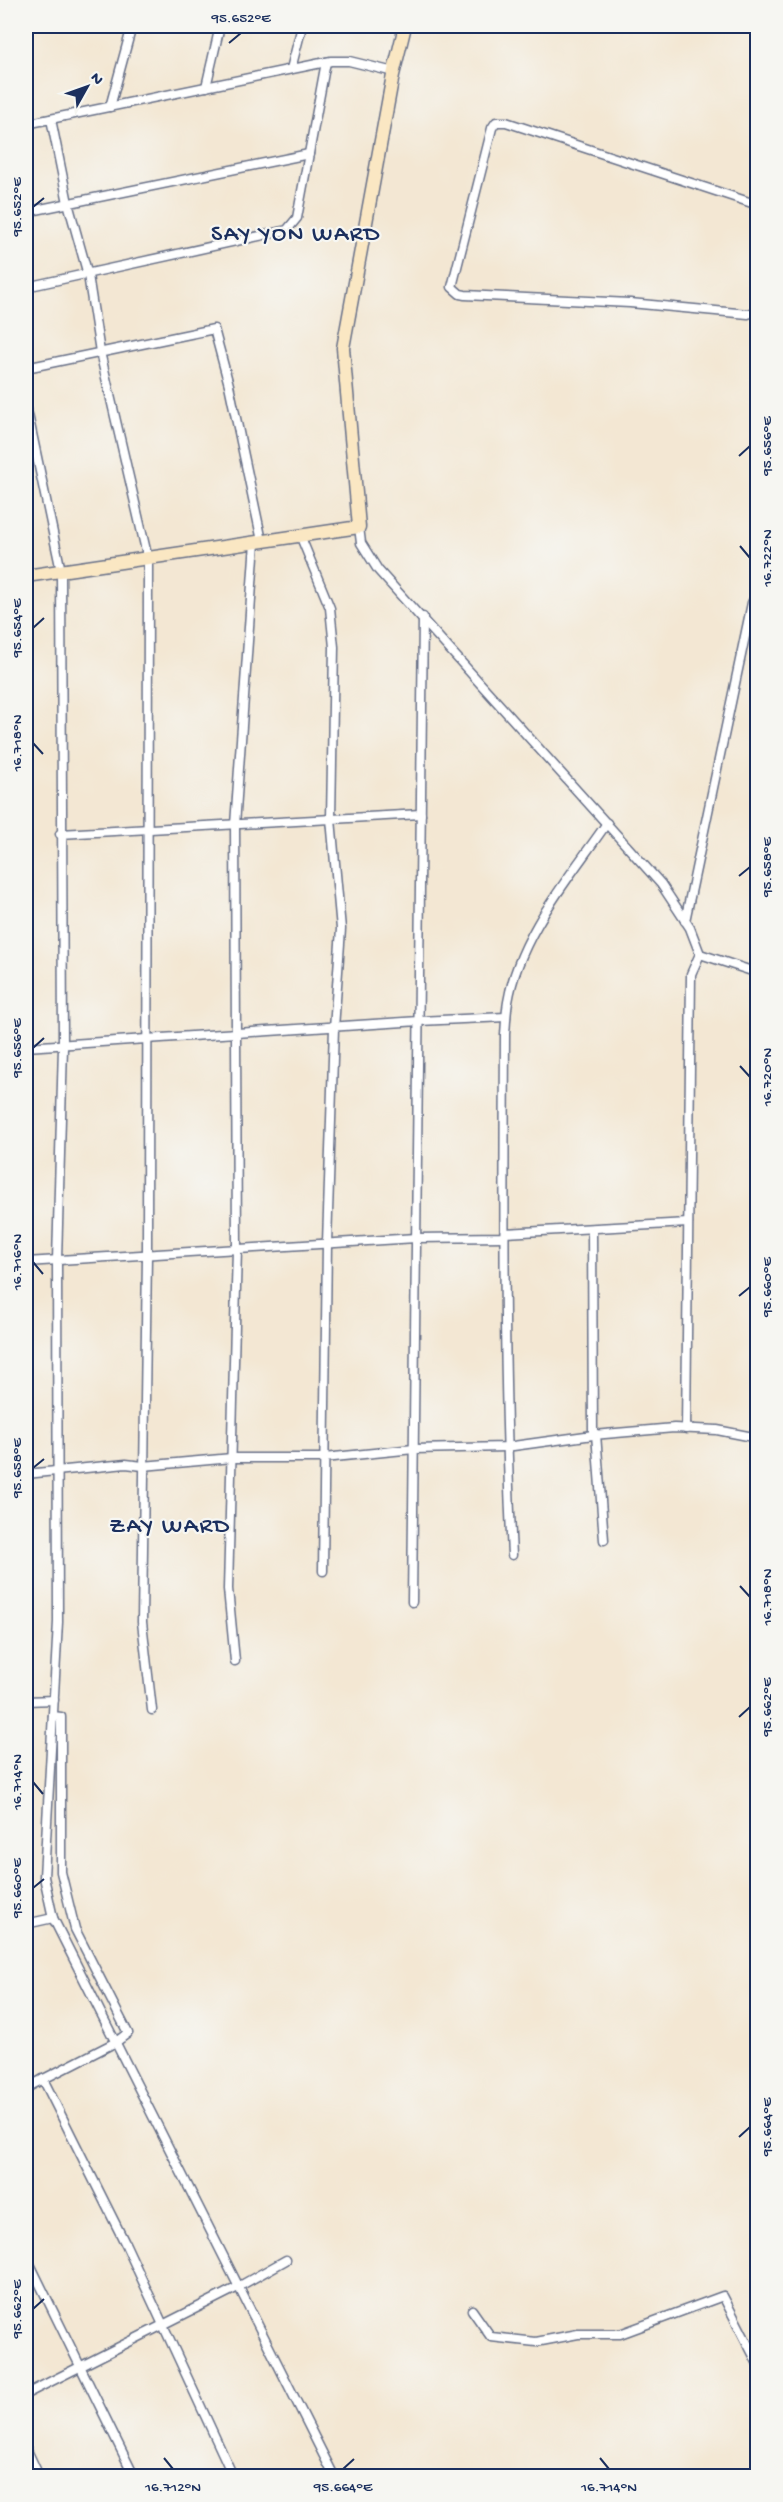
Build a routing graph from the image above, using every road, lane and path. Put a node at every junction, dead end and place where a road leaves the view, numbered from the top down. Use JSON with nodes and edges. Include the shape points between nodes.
{"nodes":[{"id":1,"x":132,"y":26,"type":"edge"},
{"id":2,"x":220,"y":26,"type":"edge"},
{"id":3,"x":302,"y":26,"type":"edge"},
{"id":4,"x":405,"y":26,"type":"edge"},
{"id":5,"x":326,"y":62,"type":"junction"},
{"id":6,"x":291,"y":69,"type":"junction"},
{"id":7,"x":394,"y":72,"type":"junction"},
{"id":8,"x":206,"y":87,"type":"junction"},
{"id":9,"x":110,"y":107,"type":"junction"},
{"id":10,"x":51,"y":119,"type":"junction"},
{"id":11,"x":26,"y":124,"type":"edge"},
{"id":12,"x":309,"y":154,"type":"junction"},
{"id":13,"x":68,"y":203,"type":"junction"},
{"id":14,"x":758,"y":205,"type":"edge"},
{"id":15,"x":26,"y":212,"type":"edge"},
{"id":16,"x":88,"y":275,"type":"junction"},
{"id":17,"x":26,"y":287,"type":"edge"},
{"id":18,"x":758,"y":311,"type":"edge"},
{"id":19,"x":100,"y":352,"type":"junction"},
{"id":20,"x":26,"y":368,"type":"edge"},
{"id":21,"x":26,"y":405,"type":"edge"},
{"id":22,"x":359,"y":527,"type":"junction"},
{"id":23,"x":300,"y":535,"type":"junction"},
{"id":24,"x":259,"y":542,"type":"junction"},
{"id":25,"x":148,"y":559,"type":"junction"},
{"id":26,"x":61,"y":571,"type":"junction"},
{"id":27,"x":26,"y":576,"type":"edge"},
{"id":28,"x":758,"y":592,"type":"edge"},
{"id":29,"x":423,"y":617,"type":"junction"},
{"id":30,"x":421,"y":814,"type":"junction"},
{"id":31,"x":332,"y":819,"type":"junction"},
{"id":32,"x":607,"y":823,"type":"junction"},
{"id":33,"x":235,"y":825,"type":"junction"},
{"id":34,"x":148,"y":830,"type":"junction"},
{"id":35,"x":60,"y":834,"type":"junction"},
{"id":36,"x":685,"y":921,"type":"junction"},
{"id":37,"x":700,"y":954,"type":"junction"},
{"id":38,"x":758,"y":973,"type":"edge"},
{"id":39,"x":507,"y":1017,"type":"junction"},
{"id":40,"x":418,"y":1021,"type":"junction"},
{"id":41,"x":334,"y":1028,"type":"junction"},
{"id":42,"x":236,"y":1033,"type":"junction"},
{"id":43,"x":148,"y":1040,"type":"junction"},
{"id":44,"x":26,"y":1047,"type":"edge"},
{"id":45,"x":63,"y":1047,"type":"junction"},
{"id":46,"x":688,"y":1223,"type":"junction"},
{"id":47,"x":592,"y":1230,"type":"junction"},
{"id":48,"x":504,"y":1237,"type":"junction"},
{"id":49,"x":416,"y":1238,"type":"junction"},
{"id":50,"x":327,"y":1243,"type":"junction"},
{"id":51,"x":237,"y":1249,"type":"junction"},
{"id":52,"x":147,"y":1255,"type":"junction"},
{"id":53,"x":57,"y":1260,"type":"junction"},
{"id":54,"x":26,"y":1262,"type":"edge"},
{"id":55,"x":687,"y":1429,"type":"junction"},
{"id":56,"x":594,"y":1435,"type":"junction"},
{"id":57,"x":758,"y":1438,"type":"edge"},
{"id":58,"x":506,"y":1447,"type":"junction"},
{"id":59,"x":414,"y":1449,"type":"junction"},
{"id":60,"x":232,"y":1458,"type":"junction"},
{"id":61,"x":324,"y":1458,"type":"junction"},
{"id":62,"x":143,"y":1466,"type":"junction"},
{"id":63,"x":57,"y":1471,"type":"junction"},
{"id":64,"x":26,"y":1474,"type":"edge"},
{"id":65,"x":604,"y":1540,"type":"dead end"},
{"id":66,"x":512,"y":1555,"type":"dead end"},
{"id":67,"x":323,"y":1571,"type":"dead end"},
{"id":68,"x":412,"y":1602,"type":"dead end"},
{"id":69,"x":235,"y":1661,"type":"dead end"},
{"id":70,"x":54,"y":1700,"type":"junction"},
{"id":71,"x":26,"y":1701,"type":"edge"},
{"id":72,"x":152,"y":1710,"type":"dead end"},
{"id":73,"x":53,"y":1716,"type":"junction"},
{"id":74,"x":53,"y":1918,"type":"junction"},
{"id":75,"x":26,"y":1924,"type":"edge"},
{"id":76,"x":116,"y":2042,"type":"junction"},
{"id":77,"x":43,"y":2079,"type":"junction"},
{"id":78,"x":26,"y":2088,"type":"edge"},
{"id":79,"x":26,"y":2256,"type":"edge"},
{"id":80,"x":286,"y":2260,"type":"dead end"},
{"id":81,"x":238,"y":2287,"type":"junction"},
{"id":82,"x":472,"y":2310,"type":"dead end"},
{"id":83,"x":162,"y":2324,"type":"junction"},
{"id":84,"x":758,"y":2364,"type":"edge"},
{"id":85,"x":81,"y":2367,"type":"junction"},
{"id":86,"x":26,"y":2394,"type":"edge"},
{"id":87,"x":26,"y":2448,"type":"edge"},
{"id":88,"x":39,"y":2476,"type":"edge"},
{"id":89,"x":134,"y":2476,"type":"edge"},
{"id":90,"x":233,"y":2476,"type":"edge"},
{"id":91,"x":334,"y":2476,"type":"edge"}],
"edges":[{"from":1,"to":9,"type":"street"},
{"from":2,"to":8,"type":"street"},
{"from":3,"to":6,"type":"street"},
{"from":4,"to":7,"type":"street"},
{"from":5,"to":6,"type":"street"},
{"from":5,"to":7,"type":"street","via":[[341,60]]},
{"from":5,"to":12,"type":"street"},
{"from":6,"to":8,"type":"street"},
{"from":7,"to":22,"type":"street","via":[[343,348]]},
{"from":8,"to":9,"type":"street"},
{"from":9,"to":10,"type":"street"},
{"from":10,"to":11,"type":"street"},
{"from":10,"to":13,"type":"street"},
{"from":12,"to":13,"type":"street"},
{"from":12,"to":16,"type":"street","via":[[297,218],[287,230]]},
{"from":13,"to":15,"type":"street"},
{"from":13,"to":16,"type":"street"},
{"from":14,"to":18,"type":"street","via":[[500,122],[492,128],[452,287],[465,295],[630,303],[748,314]]},
{"from":16,"to":17,"type":"street"},
{"from":16,"to":19,"type":"street"},
{"from":19,"to":20,"type":"street"},
{"from":19,"to":24,"type":"street","via":[[214,330],[229,385]]},
{"from":19,"to":25,"type":"street"},
{"from":21,"to":26,"type":"street"},
{"from":22,"to":23,"type":"street"},
{"from":22,"to":29,"type":"street","via":[[361,543],[378,570]]},
{"from":23,"to":24,"type":"street"},
{"from":23,"to":31,"type":"street","via":[[330,608]]},
{"from":24,"to":25,"type":"street"},
{"from":24,"to":33,"type":"street"},
{"from":25,"to":26,"type":"street"},
{"from":25,"to":34,"type":"street"},
{"from":26,"to":27,"type":"street"},
{"from":26,"to":35,"type":"street"},
{"from":28,"to":36,"type":"street","via":[[752,603]]},
{"from":29,"to":30,"type":"street"},
{"from":29,"to":32,"type":"street"},
{"from":30,"to":31,"type":"street"},
{"from":30,"to":40,"type":"street"},
{"from":31,"to":33,"type":"street"},
{"from":31,"to":41,"type":"street","via":[[340,929]]},
{"from":32,"to":36,"type":"street","via":[[661,885]]},
{"from":32,"to":39,"type":"street","via":[[538,925],[521,959]]},
{"from":33,"to":34,"type":"street"},
{"from":33,"to":42,"type":"street"},
{"from":34,"to":35,"type":"street"},
{"from":34,"to":43,"type":"street"},
{"from":35,"to":45,"type":"street"},
{"from":36,"to":37,"type":"street"},
{"from":37,"to":38,"type":"street"},
{"from":37,"to":46,"type":"street","via":[[691,974]]},
{"from":39,"to":40,"type":"street"},
{"from":39,"to":48,"type":"street"},
{"from":40,"to":41,"type":"street"},
{"from":40,"to":49,"type":"street"},
{"from":41,"to":42,"type":"street"},
{"from":41,"to":50,"type":"street"},
{"from":42,"to":43,"type":"street"},
{"from":42,"to":51,"type":"street"},
{"from":43,"to":45,"type":"street"},
{"from":43,"to":52,"type":"street"},
{"from":44,"to":45,"type":"street"},
{"from":45,"to":53,"type":"street"},
{"from":46,"to":47,"type":"street"},
{"from":46,"to":55,"type":"street"},
{"from":47,"to":48,"type":"street","via":[[505,1233]]},
{"from":47,"to":56,"type":"street"},
{"from":48,"to":49,"type":"street"},
{"from":48,"to":58,"type":"street"},
{"from":49,"to":50,"type":"street"},
{"from":49,"to":59,"type":"street"},
{"from":50,"to":51,"type":"street"},
{"from":50,"to":61,"type":"street"},
{"from":51,"to":52,"type":"street"},
{"from":51,"to":60,"type":"street"},
{"from":52,"to":53,"type":"street"},
{"from":52,"to":62,"type":"street"},
{"from":53,"to":54,"type":"street"},
{"from":53,"to":63,"type":"street"},
{"from":55,"to":56,"type":"street"},
{"from":55,"to":57,"type":"street"},
{"from":56,"to":58,"type":"street"},
{"from":56,"to":65,"type":"street"},
{"from":58,"to":59,"type":"street"},
{"from":58,"to":66,"type":"street"},
{"from":59,"to":61,"type":"street"},
{"from":59,"to":68,"type":"street"},
{"from":60,"to":61,"type":"street"},
{"from":60,"to":62,"type":"street"},
{"from":60,"to":69,"type":"street","via":[[228,1589]]},
{"from":61,"to":67,"type":"street"},
{"from":62,"to":63,"type":"street"},
{"from":62,"to":72,"type":"street","via":[[142,1622]]},
{"from":63,"to":64,"type":"street"},
{"from":63,"to":70,"type":"street"},
{"from":70,"to":71,"type":"street"},
{"from":70,"to":73,"type":"street"},
{"from":73,"to":74,"type":"street","via":[[44,1877]]},
{"from":73,"to":76,"type":"street","via":[[61,1717],[60,1872],[75,1929],[128,2033]]},
{"from":74,"to":75,"type":"street"},
{"from":74,"to":76,"type":"street"},
{"from":76,"to":77,"type":"street"},
{"from":76,"to":81,"type":"street"},
{"from":77,"to":78,"type":"street"},
{"from":77,"to":83,"type":"street"},
{"from":79,"to":85,"type":"street"},
{"from":80,"to":81,"type":"street"},
{"from":81,"to":83,"type":"street"},
{"from":81,"to":91,"type":"street"},
{"from":82,"to":84,"type":"street","via":[[491,2337],[536,2342],[578,2334],[620,2334],[723,2296]]},
{"from":83,"to":85,"type":"street"},
{"from":83,"to":90,"type":"street"},
{"from":85,"to":86,"type":"street"},
{"from":85,"to":89,"type":"street"},
{"from":87,"to":88,"type":"street"}]}
